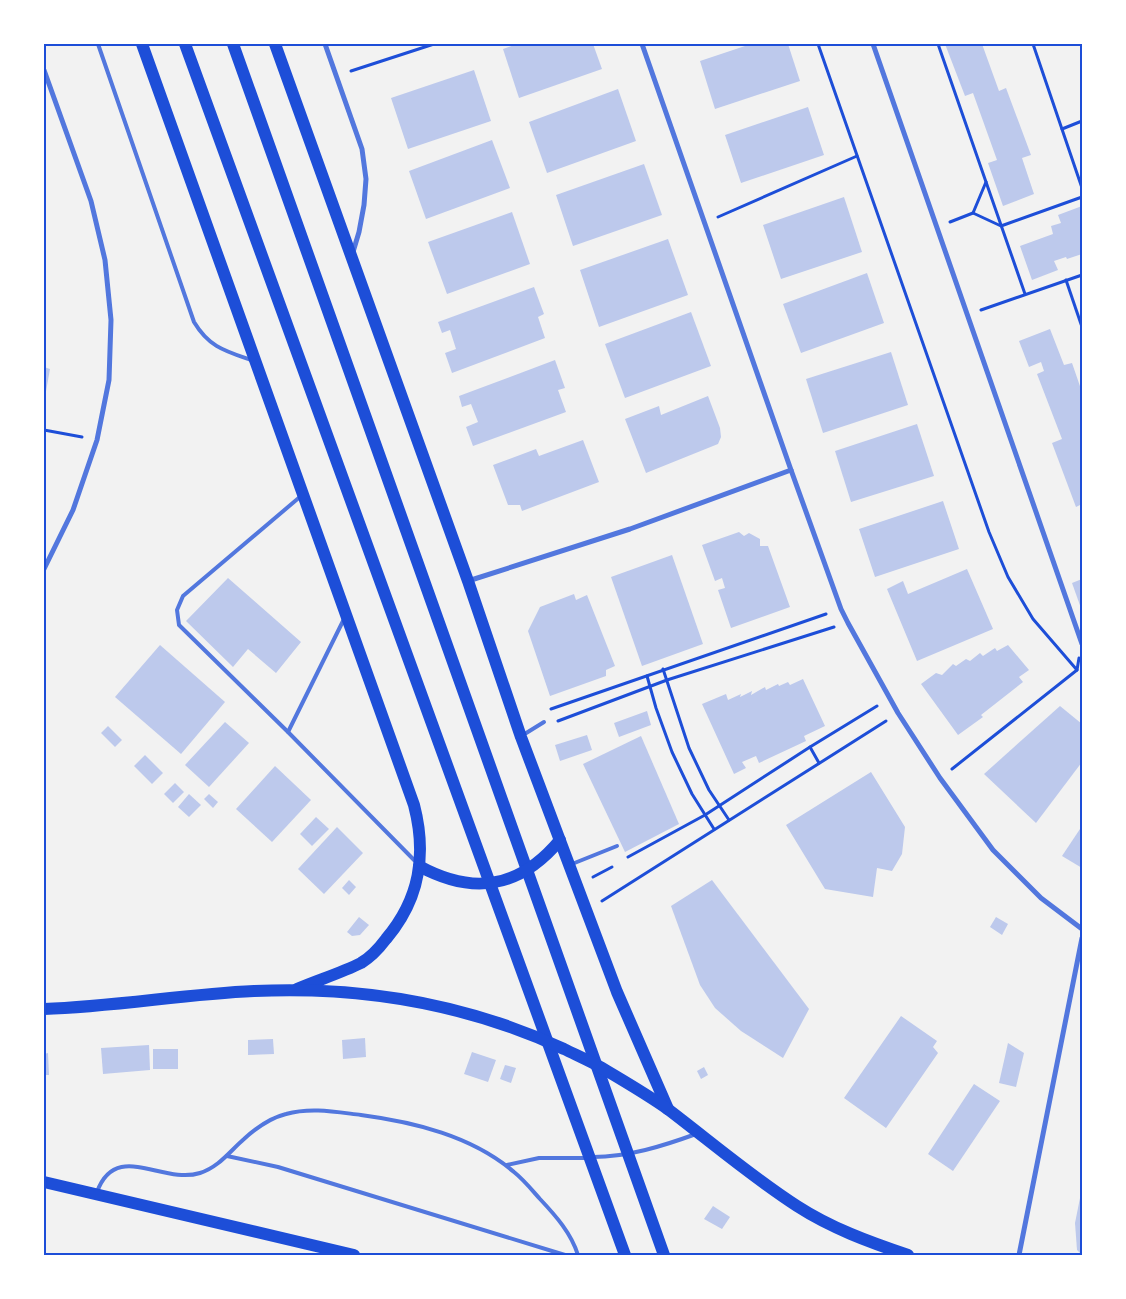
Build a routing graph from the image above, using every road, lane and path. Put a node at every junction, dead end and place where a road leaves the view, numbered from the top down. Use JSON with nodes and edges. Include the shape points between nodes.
{"nodes":[{"id":1,"x":98,"y":44,"type":"edge"},
{"id":2,"x":142,"y":44,"type":"edge"},
{"id":3,"x":185,"y":44,"type":"edge"},
{"id":4,"x":232,"y":44,"type":"edge"},
{"id":5,"x":275,"y":44,"type":"edge"},
{"id":6,"x":325,"y":44,"type":"edge"},
{"id":7,"x":434,"y":44,"type":"edge"},
{"id":8,"x":642,"y":44,"type":"edge"},
{"id":9,"x":818,"y":44,"type":"edge"},
{"id":10,"x":873,"y":44,"type":"edge"},
{"id":11,"x":938,"y":44,"type":"edge"},
{"id":12,"x":1033,"y":44,"type":"edge"},
{"id":13,"x":44,"y":70,"type":"edge"},
{"id":14,"x":336,"y":76,"type":"junction"},
{"id":15,"x":1082,"y":120,"type":"edge"},
{"id":16,"x":1062,"y":129,"type":"junction"},
{"id":17,"x":857,"y":156,"type":"junction"},
{"id":18,"x":986,"y":182,"type":"junction"},
{"id":19,"x":1082,"y":188,"type":"edge"},
{"id":20,"x":1082,"y":196,"type":"edge"},
{"id":21,"x":973,"y":213,"type":"junction"},
{"id":22,"x":704,"y":224,"type":"junction"},
{"id":23,"x":1001,"y":226,"type":"junction"},
{"id":24,"x":937,"y":228,"type":"junction"},
{"id":25,"x":352,"y":258,"type":"junction"},
{"id":26,"x":1082,"y":274,"type":"edge"},
{"id":27,"x":1066,"y":280,"type":"junction"},
{"id":28,"x":1025,"y":294,"type":"junction"},
{"id":29,"x":968,"y":315,"type":"junction"},
{"id":30,"x":1082,"y":327,"type":"edge"},
{"id":31,"x":256,"y":361,"type":"junction"},
{"id":32,"x":44,"y":430,"type":"edge"},
{"id":33,"x":98,"y":440,"type":"junction"},
{"id":34,"x":791,"y":470,"type":"junction"},
{"id":35,"x":303,"y":494,"type":"junction"},
{"id":36,"x":44,"y":569,"type":"edge"},
{"id":37,"x":468,"y":582,"type":"junction"},
{"id":38,"x":841,"y":608,"type":"junction"},
{"id":39,"x":346,"y":614,"type":"junction"},
{"id":40,"x":848,"y":623,"type":"junction"},
{"id":41,"x":1082,"y":644,"type":"edge"},
{"id":42,"x":1080,"y":654,"type":"dead end"},
{"id":43,"x":663,"y":669,"type":"junction"},
{"id":44,"x":1077,"y":670,"type":"junction"},
{"id":45,"x":647,"y":676,"type":"junction"},
{"id":46,"x":667,"y":680,"type":"junction"},
{"id":47,"x":651,"y":686,"type":"junction"},
{"id":48,"x":890,"y":698,"type":"junction"},
{"id":49,"x":898,"y":713,"type":"junction"},
{"id":50,"x":544,"y":722,"type":"dead end"},
{"id":51,"x":288,"y":732,"type":"junction"},
{"id":52,"x":521,"y":737,"type":"junction"},
{"id":53,"x":810,"y":747,"type":"junction"},
{"id":54,"x":819,"y":762,"type":"junction"},
{"id":55,"x":940,"y":778,"type":"junction"},
{"id":56,"x":719,"y":806,"type":"junction"},
{"id":57,"x":705,"y":815,"type":"junction"},
{"id":58,"x":728,"y":820,"type":"junction"},
{"id":59,"x":714,"y":829,"type":"junction"},
{"id":60,"x":560,"y":840,"type":"junction"},
{"id":61,"x":617,"y":846,"type":"dead end"},
{"id":62,"x":570,"y":865,"type":"junction"},
{"id":63,"x":420,"y":866,"type":"junction"},
{"id":64,"x":577,"y":886,"type":"junction"},
{"id":65,"x":586,"y":911,"type":"junction"},
{"id":66,"x":1082,"y":929,"type":"edge"},
{"id":67,"x":1082,"y":938,"type":"edge"},
{"id":68,"x":297,"y":989,"type":"junction"},
{"id":69,"x":44,"y":1009,"type":"edge"},
{"id":70,"x":668,"y":1109,"type":"junction"},
{"id":71,"x":698,"y":1134,"type":"junction"},
{"id":72,"x":227,"y":1156,"type":"junction"},
{"id":73,"x":506,"y":1166,"type":"junction"},
{"id":74,"x":44,"y":1182,"type":"edge"},
{"id":75,"x":96,"y":1194,"type":"junction"},
{"id":76,"x":353,"y":1255,"type":"edge"},
{"id":77,"x":565,"y":1255,"type":"edge"},
{"id":78,"x":578,"y":1255,"type":"edge"},
{"id":79,"x":625,"y":1255,"type":"edge"},
{"id":80,"x":664,"y":1255,"type":"edge"},
{"id":81,"x":908,"y":1255,"type":"edge"},
{"id":82,"x":1019,"y":1255,"type":"edge"}],
"edges":[{"from":1,"to":31,"type":"lane","via":[[194,322],[216,347]]},
{"from":2,"to":31,"type":"main road"},
{"from":3,"to":79,"type":"main road"},
{"from":4,"to":80,"type":"main road"},
{"from":5,"to":25,"type":"main road"},
{"from":6,"to":14,"type":"street"},
{"from":7,"to":14,"type":"path"},
{"from":8,"to":22,"type":"street"},
{"from":9,"to":17,"type":"path"},
{"from":10,"to":24,"type":"street"},
{"from":11,"to":18,"type":"path"},
{"from":12,"to":16,"type":"path"},
{"from":13,"to":33,"type":"street","via":[[90,201],[105,260],[111,320],[109,380]]},
{"from":14,"to":25,"type":"street","via":[[362,149],[366,179]]},
{"from":15,"to":16,"type":"path"},
{"from":16,"to":19,"type":"path"},
{"from":17,"to":22,"type":"path"},
{"from":17,"to":44,"type":"path","via":[[1004,568],[1033,619]]},
{"from":18,"to":21,"type":"path"},
{"from":18,"to":23,"type":"path"},
{"from":20,"to":23,"type":"path"},
{"from":21,"to":23,"type":"path"},
{"from":21,"to":24,"type":"path"},
{"from":22,"to":34,"type":"street"},
{"from":23,"to":28,"type":"path"},
{"from":24,"to":29,"type":"street"},
{"from":25,"to":37,"type":"main road"},
{"from":26,"to":27,"type":"path"},
{"from":27,"to":28,"type":"path"},
{"from":27,"to":30,"type":"path"},
{"from":28,"to":29,"type":"path"},
{"from":29,"to":41,"type":"street"},
{"from":31,"to":35,"type":"main road"},
{"from":32,"to":33,"type":"path"},
{"from":33,"to":36,"type":"street","via":[[72,510]]},
{"from":34,"to":37,"type":"street","via":[[630,529]]},
{"from":34,"to":38,"type":"street"},
{"from":35,"to":39,"type":"main road"},
{"from":35,"to":51,"type":"lane","via":[[183,596],[178,610],[179,625]]},
{"from":37,"to":52,"type":"main road"},
{"from":38,"to":40,"type":"street"},
{"from":38,"to":43,"type":"path"},
{"from":39,"to":51,"type":"lane"},
{"from":39,"to":63,"type":"main road","via":[[414,806],[420,832]]},
{"from":40,"to":46,"type":"path"},
{"from":40,"to":48,"type":"street"},
{"from":42,"to":44,"type":"path"},
{"from":43,"to":45,"type":"path"},
{"from":43,"to":46,"type":"path"},
{"from":44,"to":55,"type":"path"},
{"from":45,"to":47,"type":"path"},
{"from":45,"to":47,"type":"path","via":[[550,710],[558,721]]},
{"from":46,"to":47,"type":"path"},
{"from":46,"to":56,"type":"path","via":[[689,748]]},
{"from":47,"to":57,"type":"path","via":[[672,752]]},
{"from":48,"to":49,"type":"street"},
{"from":48,"to":53,"type":"path"},
{"from":49,"to":54,"type":"path"},
{"from":49,"to":55,"type":"street"},
{"from":50,"to":52,"type":"lane"},
{"from":51,"to":63,"type":"lane"},
{"from":52,"to":60,"type":"main road"},
{"from":53,"to":54,"type":"path"},
{"from":53,"to":56,"type":"path"},
{"from":54,"to":58,"type":"path"},
{"from":55,"to":66,"type":"street","via":[[999,856],[1041,898]]},
{"from":56,"to":57,"type":"path"},
{"from":56,"to":58,"type":"path"},
{"from":57,"to":59,"type":"path"},
{"from":57,"to":64,"type":"path"},
{"from":58,"to":59,"type":"path"},
{"from":59,"to":65,"type":"path"},
{"from":60,"to":62,"type":"main road"},
{"from":60,"to":63,"type":"main road","via":[[532,868],[495,882],[455,882]]},
{"from":61,"to":62,"type":"lane"},
{"from":62,"to":64,"type":"main road"},
{"from":63,"to":68,"type":"main road","via":[[408,908],[380,946],[362,962]]},
{"from":64,"to":65,"type":"main road"},
{"from":65,"to":70,"type":"main road"},
{"from":67,"to":82,"type":"street"},
{"from":68,"to":69,"type":"main road"},
{"from":68,"to":70,"type":"main road","via":[[376,994],[454,1009],[529,1033],[600,1067]]},
{"from":70,"to":71,"type":"main road"},
{"from":71,"to":73,"type":"lane","via":[[624,1154],[539,1158]]},
{"from":71,"to":81,"type":"main road","via":[[798,1206],[857,1238]]},
{"from":72,"to":73,"type":"lane","via":[[255,1129],[270,1120],[302,1110],[318,1110],[382,1118],[427,1128],[468,1143]]},
{"from":72,"to":75,"type":"lane","via":[[200,1173],[188,1175],[120,1167],[105,1176]]},
{"from":72,"to":77,"type":"lane","via":[[278,1167]]},
{"from":73,"to":78,"type":"lane","via":[[564,1226]]},
{"from":74,"to":75,"type":"main road"},
{"from":75,"to":76,"type":"main road"}]}
